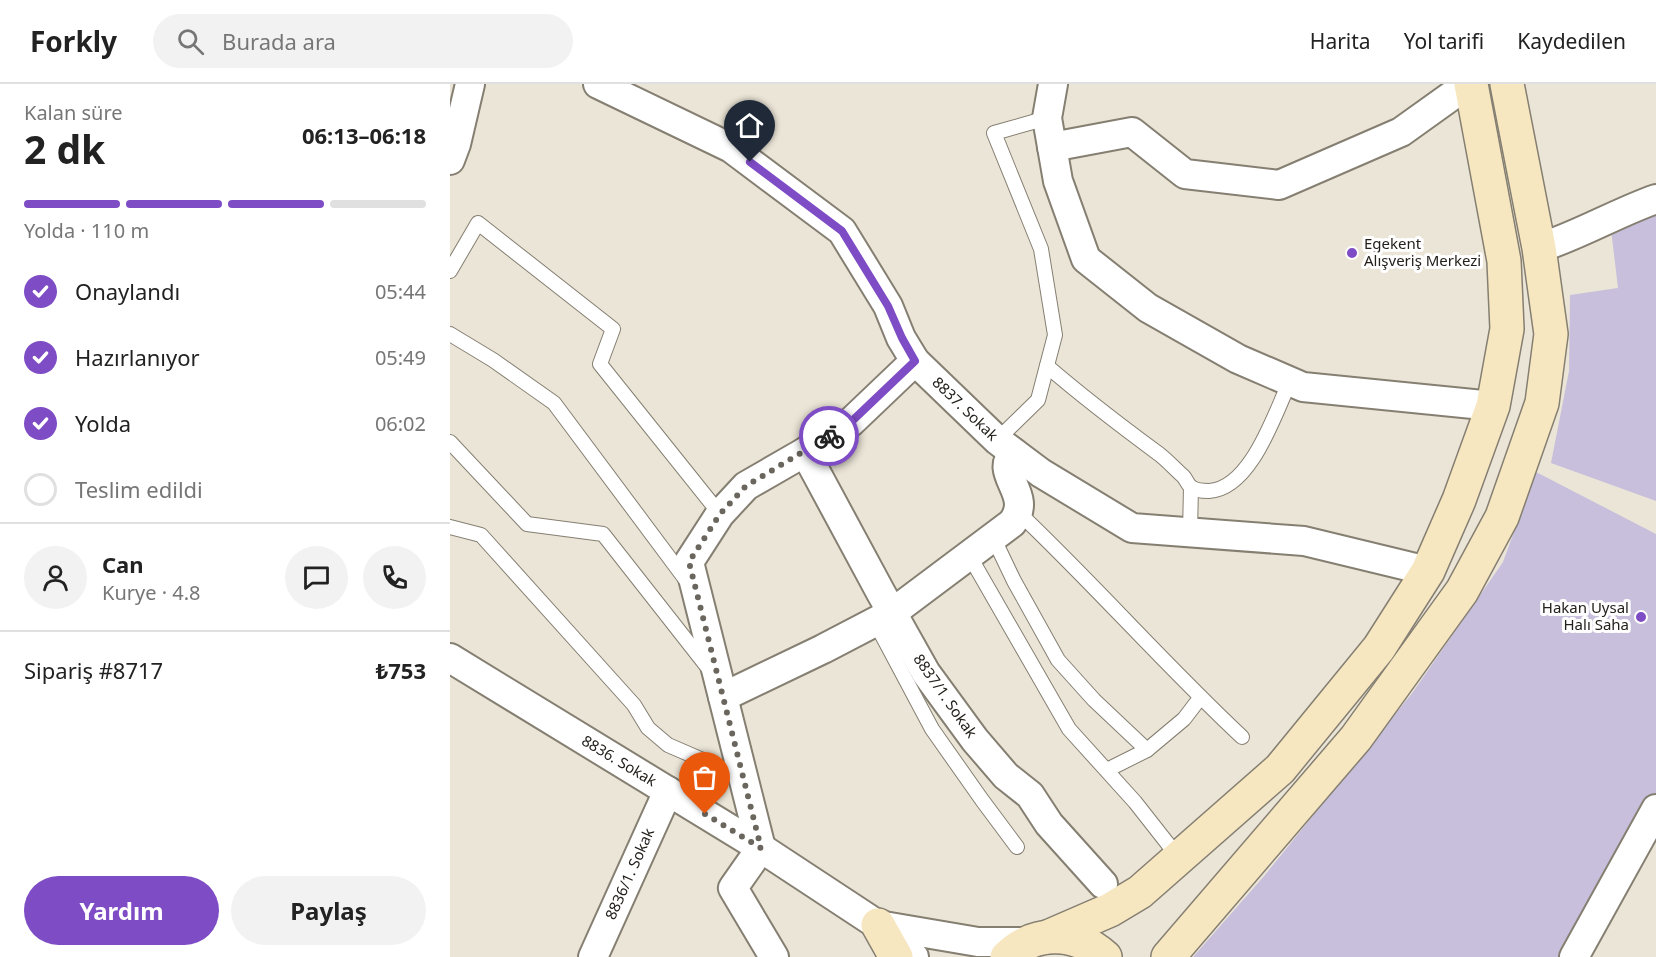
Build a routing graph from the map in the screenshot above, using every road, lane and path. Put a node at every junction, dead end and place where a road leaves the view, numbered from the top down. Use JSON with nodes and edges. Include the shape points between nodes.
{"nodes":[{"id":1,"x":470,"y":84,"type":"edge"},
{"id":2,"x":598,"y":84,"type":"edge"},
{"id":3,"x":1053,"y":84,"type":"edge"},
{"id":4,"x":1470,"y":84,"type":"edge"},
{"id":5,"x":1507,"y":84,"type":"edge"},
{"id":6,"x":1047,"y":118,"type":"junction"},
{"id":7,"x":1052,"y":147,"type":"junction"},
{"id":8,"x":450,"y":160,"type":"edge"},
{"id":9,"x":1656,"y":200,"type":"edge"},
{"id":10,"x":1539,"y":248,"type":"junction"},
{"id":11,"x":450,"y":271,"type":"edge"},
{"id":12,"x":450,"y":334,"type":"edge"},
{"id":13,"x":915,"y":361,"type":"junction"},
{"id":14,"x":1047,"y":366,"type":"junction"},
{"id":15,"x":1290,"y":381,"type":"junction"},
{"id":16,"x":1493,"y":406,"type":"junction"},
{"id":17,"x":450,"y":442,"type":"edge"},
{"id":18,"x":1005,"y":447,"type":"junction"},
{"id":19,"x":805,"y":452,"type":"junction"},
{"id":20,"x":1191,"y":487,"type":"junction"},
{"id":21,"x":1018,"y":512,"type":"junction"},
{"id":22,"x":720,"y":514,"type":"junction"},
{"id":23,"x":450,"y":527,"type":"edge"},
{"id":24,"x":1190,"y":532,"type":"junction"},
{"id":25,"x":993,"y":537,"type":"junction"},
{"id":26,"x":969,"y":555,"type":"junction"},
{"id":27,"x":1428,"y":571,"type":"junction"},
{"id":28,"x":1462,"y":591,"type":"junction"},
{"id":29,"x":698,"y":598,"type":"junction"},
{"id":30,"x":884,"y":617,"type":"junction"},
{"id":31,"x":450,"y":658,"type":"edge"},
{"id":32,"x":722,"y":691,"type":"junction"},
{"id":33,"x":1200,"y":698,"type":"junction"},
{"id":34,"x":1242,"y":737,"type":"dead end"},
{"id":35,"x":1147,"y":750,"type":"junction"},
{"id":36,"x":1107,"y":770,"type":"junction"},
{"id":37,"x":744,"y":778,"type":"junction"},
{"id":38,"x":668,"y":791,"type":"junction"},
{"id":39,"x":1656,"y":809,"type":"edge"},
{"id":40,"x":1017,"y":847,"type":"dead end"},
{"id":41,"x":761,"y":848,"type":"junction"},
{"id":42,"x":1179,"y":858,"type":"junction"},
{"id":43,"x":1102,"y":884,"type":"dead end"},
{"id":44,"x":878,"y":924,"type":"junction"},
{"id":45,"x":1028,"y":945,"type":"edge"},
{"id":46,"x":593,"y":957,"type":"edge"},
{"id":47,"x":774,"y":957,"type":"edge"},
{"id":48,"x":896,"y":957,"type":"edge"},
{"id":49,"x":914,"y":957,"type":"edge"},
{"id":50,"x":1105,"y":957,"type":"edge"},
{"id":51,"x":1168,"y":957,"type":"edge"},
{"id":52,"x":1574,"y":957,"type":"edge"}],
"edges":[{"from":1,"to":8,"type":"street"},
{"from":2,"to":13,"type":"street","name":"8837. Sokak","via":[[731,148],[842,231],[888,306]]},
{"from":3,"to":6,"type":"street"},
{"from":4,"to":7,"type":"street","via":[[1401,132],[1279,185],[1185,174],[1132,132]]},
{"from":4,"to":16,"type":"street","via":[[1504,261],[1507,329]]},
{"from":5,"to":10,"type":"street"},
{"from":6,"to":7,"type":"street"},
{"from":6,"to":14,"type":"lane","via":[[994,132],[1041,249],[1055,335]]},
{"from":7,"to":15,"type":"street","via":[[1058,181],[1086,259],[1148,308],[1238,359]]},
{"from":9,"to":10,"type":"street"},
{"from":10,"to":28,"type":"street","via":[[1551,334],[1542,403],[1502,516]]},
{"from":11,"to":22,"type":"lane","via":[[478,224],[613,329],[600,364]]},
{"from":12,"to":29,"type":"lane","via":[[554,403]]},
{"from":13,"to":18,"type":"street","name":"8837. Sokak"},
{"from":13,"to":19,"type":"street","via":[[851,422]]},
{"from":14,"to":18,"type":"lane","via":[[1038,400]]},
{"from":14,"to":20,"type":"lane","via":[[1165,459]]},
{"from":15,"to":16,"type":"street","via":[[1303,387]]},
{"from":15,"to":20,"type":"lane","via":[[1258,452],[1235,480],[1218,490]]},
{"from":16,"to":27,"type":"street"},
{"from":17,"to":32,"type":"lane","via":[[527,524],[603,534]]},
{"from":18,"to":21,"type":"street","via":[[1010,457],[1007,467],[1020,504]]},
{"from":18,"to":24,"type":"street","name":"8837. Sokak","via":[[1132,528]]},
{"from":19,"to":22,"type":"street","via":[[746,486]]},
{"from":19,"to":30,"type":"street","name":"8837/1. Sokak"},
{"from":20,"to":24,"type":"lane"},
{"from":21,"to":25,"type":"street","via":[[1012,523]]},
{"from":21,"to":33,"type":"lane"},
{"from":22,"to":29,"type":"street","via":[[689,562]]},
{"from":23,"to":37,"type":"lane","via":[[481,535],[634,705],[648,728],[668,745]]},
{"from":24,"to":27,"type":"street","name":"8837. Sokak","via":[[1304,541]]},
{"from":25,"to":26,"type":"street"},
{"from":25,"to":35,"type":"lane","via":[[1058,660]]},
{"from":26,"to":30,"type":"street"},
{"from":26,"to":36,"type":"lane","via":[[1069,729]]},
{"from":27,"to":28,"type":"street"},
{"from":27,"to":42,"type":"street","via":[[1379,648],[1280,769]]},
{"from":28,"to":51,"type":"street","via":[[1356,738]]},
{"from":29,"to":32,"type":"street"},
{"from":30,"to":32,"type":"street","via":[[774,674]]},
{"from":30,"to":40,"type":"lane","via":[[932,729]]},
{"from":30,"to":43,"type":"street","name":"8837/1. Sokak","via":[[975,740],[1006,776],[1030,795],[1049,824]]},
{"from":31,"to":38,"type":"street","name":"8836. Sokak"},
{"from":32,"to":37,"type":"street"},
{"from":33,"to":34,"type":"lane"},
{"from":33,"to":35,"type":"lane","via":[[1184,719]]},
{"from":35,"to":36,"type":"lane"},
{"from":36,"to":42,"type":"lane"},
{"from":37,"to":41,"type":"street"},
{"from":38,"to":41,"type":"street","name":"8836. Sokak"},
{"from":38,"to":46,"type":"street","name":"8836/1. Sokak"},
{"from":39,"to":52,"type":"street"},
{"from":41,"to":44,"type":"street","name":"8836. Sokak"},
{"from":41,"to":47,"type":"street","via":[[733,888]]},
{"from":42,"to":45,"type":"street","via":[[1140,892],[1110,910]]},
{"from":44,"to":45,"type":"street","via":[[978,942]]},
{"from":44,"to":48,"type":"street"},
{"from":44,"to":49,"type":"street"},
{"from":45,"to":50,"type":"street","via":[[1073,938]]}]}
